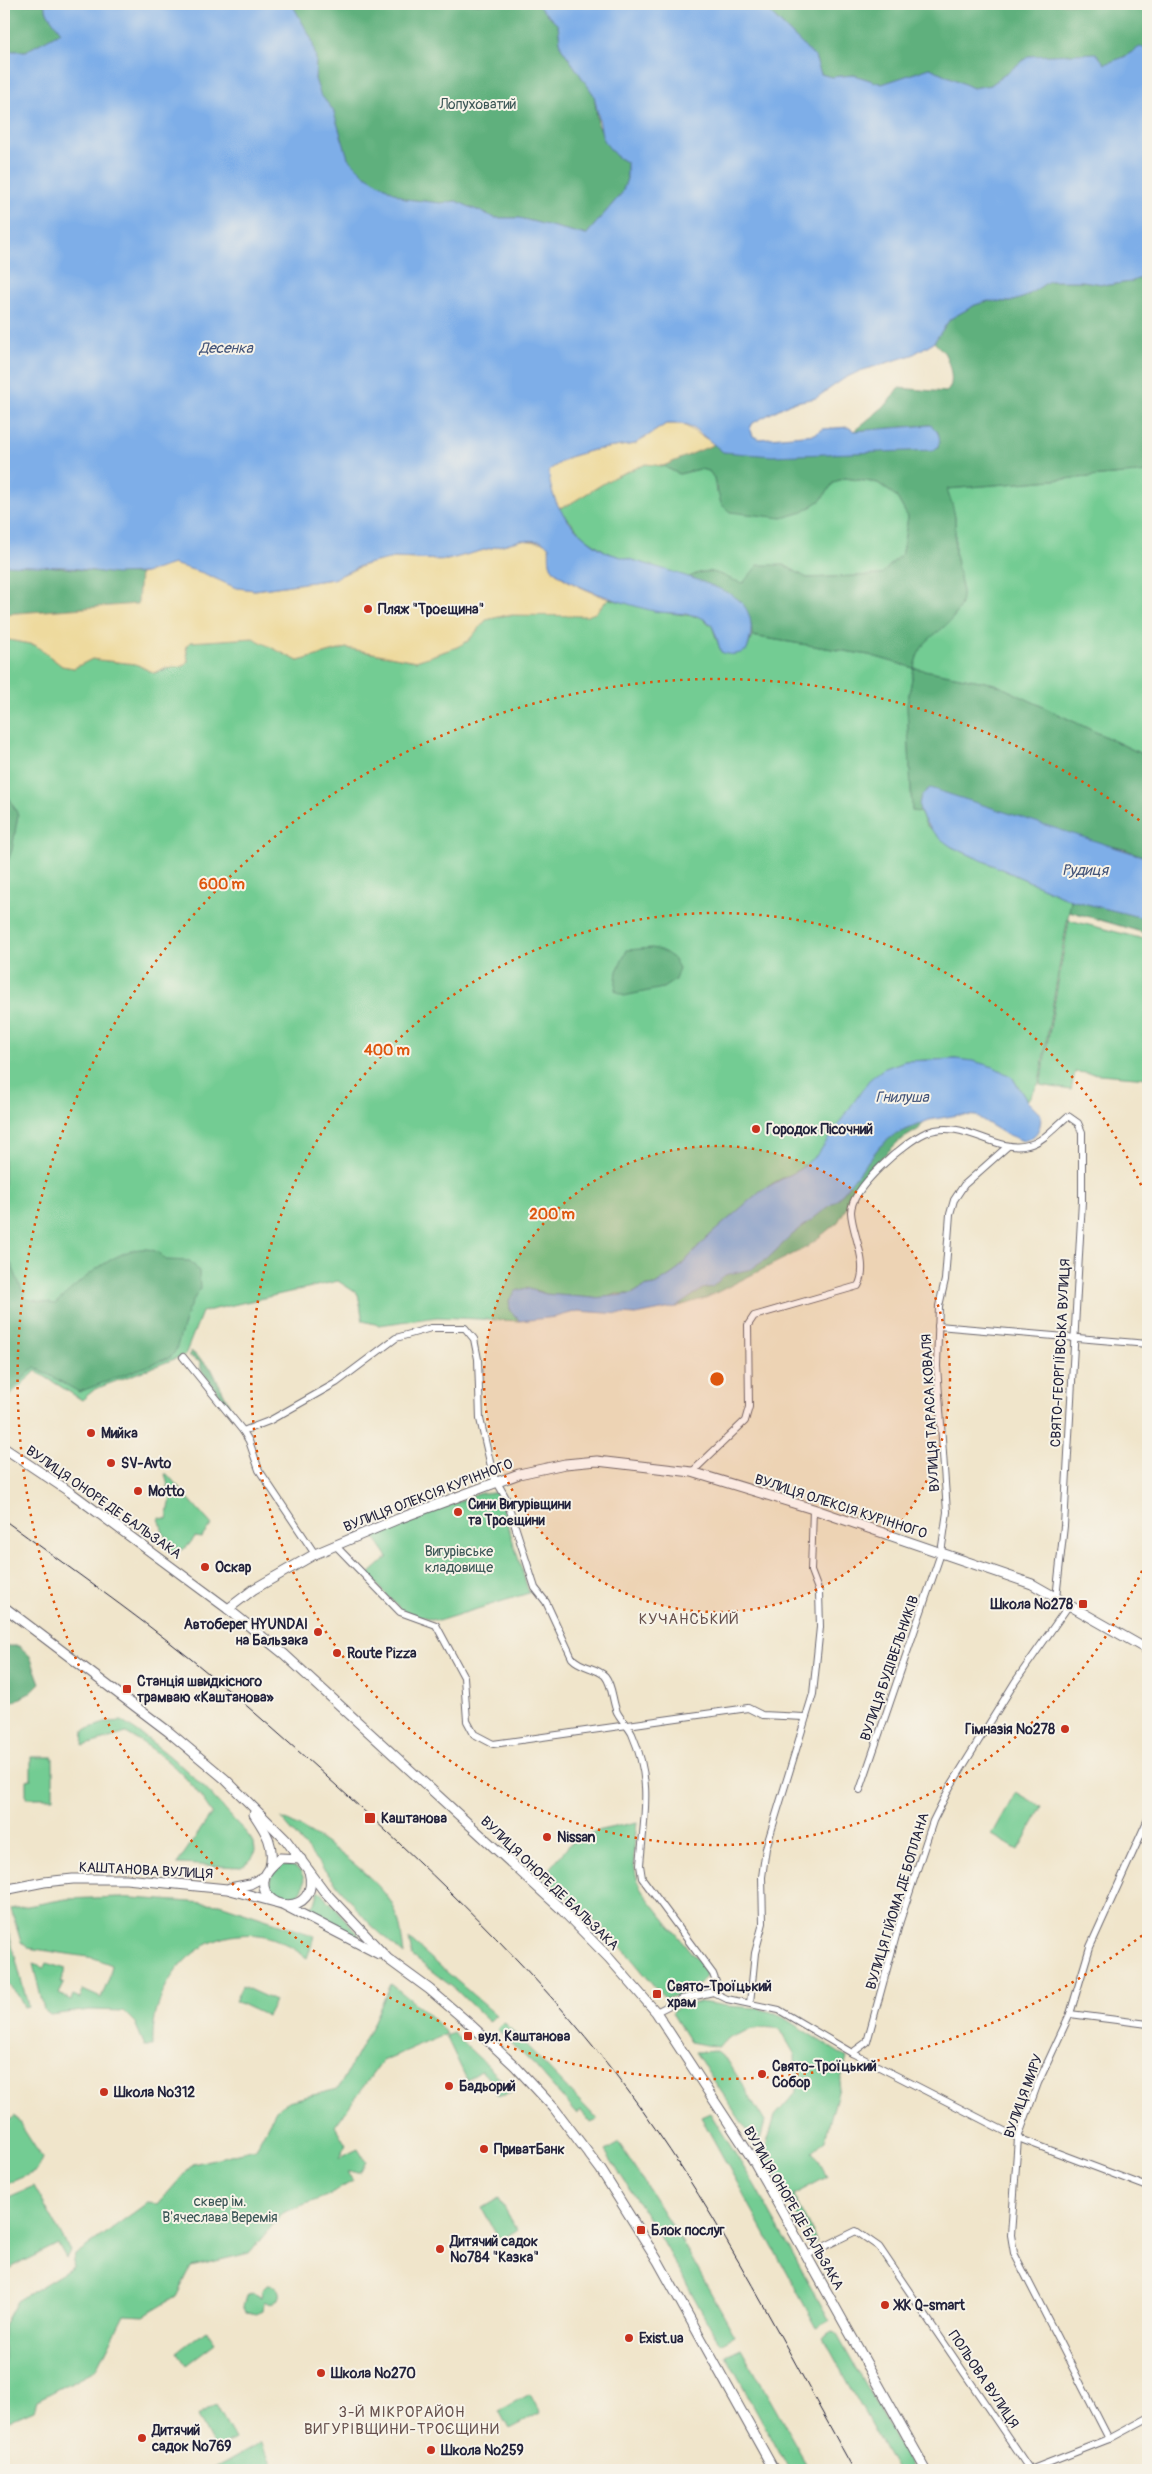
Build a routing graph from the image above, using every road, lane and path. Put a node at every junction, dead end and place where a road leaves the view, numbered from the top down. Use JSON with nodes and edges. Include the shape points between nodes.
{"nodes":[{"id":1,"x":1008,"y":1146,"type":"junction"},
{"id":2,"x":938,"y":1326,"type":"junction"},
{"id":3,"x":1074,"y":1338,"type":"junction"},
{"id":4,"x":1148,"y":1344,"type":"edge"},
{"id":5,"x":182,"y":1357,"type":"dead end"},
{"id":6,"x":243,"y":1431,"type":"junction"},
{"id":7,"x":4,"y":1448,"type":"edge"},
{"id":8,"x":692,"y":1472,"type":"junction"},
{"id":9,"x":496,"y":1482,"type":"junction"},
{"id":10,"x":813,"y":1510,"type":"junction"},
{"id":11,"x":335,"y":1545,"type":"junction"},
{"id":12,"x":941,"y":1553,"type":"junction"},
{"id":13,"x":315,"y":1554,"type":"junction"},
{"id":14,"x":1056,"y":1598,"type":"junction"},
{"id":15,"x":1069,"y":1605,"type":"junction"},
{"id":16,"x":4,"y":1608,"type":"edge"},
{"id":17,"x":228,"y":1609,"type":"junction"},
{"id":18,"x":1148,"y":1650,"type":"edge"},
{"id":19,"x":804,"y":1717,"type":"junction"},
{"id":20,"x":625,"y":1724,"type":"junction"},
{"id":21,"x":860,"y":1790,"type":"dead end"},
{"id":22,"x":244,"y":1800,"type":"junction"},
{"id":23,"x":1148,"y":1819,"type":"edge"},
{"id":24,"x":300,"y":1859,"type":"junction"},
{"id":25,"x":309,"y":1868,"type":"junction"},
{"id":26,"x":267,"y":1872,"type":"junction"},
{"id":27,"x":227,"y":1889,"type":"junction"},
{"id":28,"x":4,"y":1890,"type":"edge"},
{"id":29,"x":279,"y":1904,"type":"junction"},
{"id":30,"x":388,"y":1959,"type":"junction"},
{"id":31,"x":713,"y":1992,"type":"junction"},
{"id":32,"x":750,"y":2003,"type":"junction"},
{"id":33,"x":656,"y":2012,"type":"junction"},
{"id":34,"x":1070,"y":2014,"type":"junction"},
{"id":35,"x":1148,"y":2024,"type":"edge"},
{"id":36,"x":852,"y":2052,"type":"junction"},
{"id":37,"x":1018,"y":2138,"type":"junction"},
{"id":38,"x":1148,"y":2186,"type":"edge"},
{"id":39,"x":807,"y":2255,"type":"junction"},
{"id":40,"x":1148,"y":2418,"type":"edge"},
{"id":41,"x":1109,"y":2439,"type":"junction"},
{"id":42,"x":774,"y":2470,"type":"edge"},
{"id":43,"x":926,"y":2470,"type":"edge"},
{"id":44,"x":1030,"y":2470,"type":"edge"}],
"edges":[{"from":1,"to":2,"type":"street","name":"ВУЛИЦЯ ТАРАСА КОВАЛЯ","via":[[964,1185],[954,1200]]},
{"from":1,"to":3,"type":"street","name":"СВЯТО-ГЕОРГІЇВСЬКА ВУЛИЦЯ","via":[[1028,1146],[1068,1116],[1078,1123],[1083,1141],[1082,1201]]},
{"from":1,"to":8,"type":"street","via":[[949,1128],[929,1132],[901,1148],[874,1174],[855,1198],[851,1210],[862,1272],[858,1286],[750,1319],[749,1407],[745,1421]]},
{"from":2,"to":3,"type":"street"},
{"from":2,"to":12,"type":"street","name":"ВУЛИЦЯ ТАРАСА КОВАЛЯ","via":[[947,1512]]},
{"from":3,"to":4,"type":"street"},
{"from":3,"to":14,"type":"street","name":"СВЯТО-ГЕОРГІЇВСЬКА ВУЛИЦЯ","via":[[1064,1526]]},
{"from":5,"to":6,"type":"street"},
{"from":6,"to":9,"type":"street","via":[[269,1421],[336,1383],[396,1338],[431,1328],[466,1328],[474,1339],[478,1359],[480,1419]]},
{"from":6,"to":13,"type":"street","via":[[259,1470]]},
{"from":7,"to":17,"type":"street","name":"ВУЛИЦЯ ОНОРЕ ДЕ БАЛЬЗАКА","via":[[70,1492]]},
{"from":8,"to":9,"type":"street","name":"ВУЛИЦЯ ОЛЕКСІЯ КУРІННОГО","via":[[597,1461],[565,1464]]},
{"from":8,"to":10,"type":"street","name":"ВУЛИЦЯ ОЛЕКСІЯ КУРІННОГО"},
{"from":9,"to":11,"type":"street","name":"ВУЛИЦЯ ОЛЕКСІЯ КУРІННОГО"},
{"from":9,"to":20,"type":"street","via":[[506,1498],[535,1588],[546,1602],[567,1651],[575,1662],[604,1676],[617,1712]]},
{"from":10,"to":12,"type":"street","name":"ВУЛИЦЯ ОЛЕКСІЯ КУРІННОГО"},
{"from":10,"to":19,"type":"street","via":[[811,1571],[819,1592],[820,1627],[813,1694]]},
{"from":11,"to":13,"type":"street","name":"ВУЛИЦЯ ОЛЕКСІЯ КУРІННОГО"},
{"from":11,"to":20,"type":"street","via":[[400,1612],[436,1625],[464,1677],[467,1721],[474,1734],[493,1744]]},
{"from":12,"to":14,"type":"street","name":"ВУЛИЦЯ ОЛЕКСІЯ КУРІННОГО","via":[[1032,1584]]},
{"from":12,"to":21,"type":"street","name":"ВУЛИЦЯ БУДІВЕЛЬНИКІВ"},
{"from":13,"to":17,"type":"street","name":"ВУЛИЦЯ ОЛЕКСІЯ КУРІННОГО","via":[[254,1589]]},
{"from":14,"to":15,"type":"street","name":"ВУЛИЦЯ ОЛЕКСІЯ КУРІННОГО"},
{"from":15,"to":18,"type":"street","name":"ВУЛИЦЯ ОЛЕКСІЯ КУРІННОГО"},
{"from":15,"to":36,"type":"street","name":"ВУЛИЦЯ ГІЙОМА ДЕ БОПЛАНА","via":[[1015,1682],[950,1787],[933,1821],[900,1921],[867,2042]]},
{"from":16,"to":22,"type":"street","via":[[169,1732],[225,1779]]},
{"from":17,"to":33,"type":"street","name":"ВУЛИЦЯ ОНОРЕ ДЕ БАЛЬЗАКА","via":[[301,1669],[560,1908]]},
{"from":19,"to":20,"type":"street","via":[[762,1715],[748,1708]]},
{"from":19,"to":32,"type":"street","via":[[766,1848],[762,1877],[763,1923],[755,1953]]},
{"from":20,"to":31,"type":"street","via":[[632,1734],[646,1779],[640,1865],[642,1878],[713,1974],[716,1982]]},
{"from":22,"to":24,"type":"street","via":[[286,1840]]},
{"from":22,"to":26,"type":"street","via":[[268,1835],[272,1849]]},
{"from":23,"to":34,"type":"street","name":"ВУЛИЦЯ МИРУ","via":[[1090,1946]]},
{"from":24,"to":25,"type":"street"},
{"from":24,"to":26,"type":"street","via":[[280,1858]]},
{"from":25,"to":29,"type":"street","via":[[311,1882],[307,1896],[299,1903]]},
{"from":25,"to":30,"type":"street","via":[[324,1891]]},
{"from":26,"to":27,"type":"street","name":"КАШТАНОВА ВУЛИЦЯ","via":[[250,1884]]},
{"from":26,"to":29,"type":"street","via":[[266,1890]]},
{"from":27,"to":28,"type":"street","name":"КАШТАНОВА ВУЛИЦЯ","via":[[101,1878],[44,1882]]},
{"from":27,"to":29,"type":"street","name":"КАШТАНОВА ВУЛИЦЯ"},
{"from":29,"to":30,"type":"street"},
{"from":30,"to":42,"type":"street","via":[[429,1989],[516,2066],[589,2153],[658,2261]]},
{"from":31,"to":32,"type":"street","via":[[727,1999]]},
{"from":31,"to":33,"type":"street","via":[[682,1999]]},
{"from":32,"to":36,"type":"street","via":[[779,2010]]},
{"from":33,"to":39,"type":"street","name":"ВУЛИЦЯ ОНОРЕ ДЕ БАЛЬЗАКА","via":[[755,2163]]},
{"from":34,"to":35,"type":"street"},
{"from":34,"to":37,"type":"street","name":"ВУЛИЦЯ МИРУ","via":[[1038,2083]]},
{"from":36,"to":37,"type":"street"},
{"from":37,"to":38,"type":"street"},
{"from":37,"to":41,"type":"street","name":"ВУЛИЦЯ МИРУ","via":[[1011,2235],[1014,2253]]},
{"from":39,"to":43,"type":"street","name":"ВУЛИЦЯ ОНОРЕ ДЕ БАЛЬЗАКА"},
{"from":39,"to":44,"type":"street","name":"ПОЛЬОВА ВУЛИЦЯ","via":[[856,2231],[879,2246]]},
{"from":40,"to":41,"type":"street"},
{"from":41,"to":44,"type":"street"}]}
